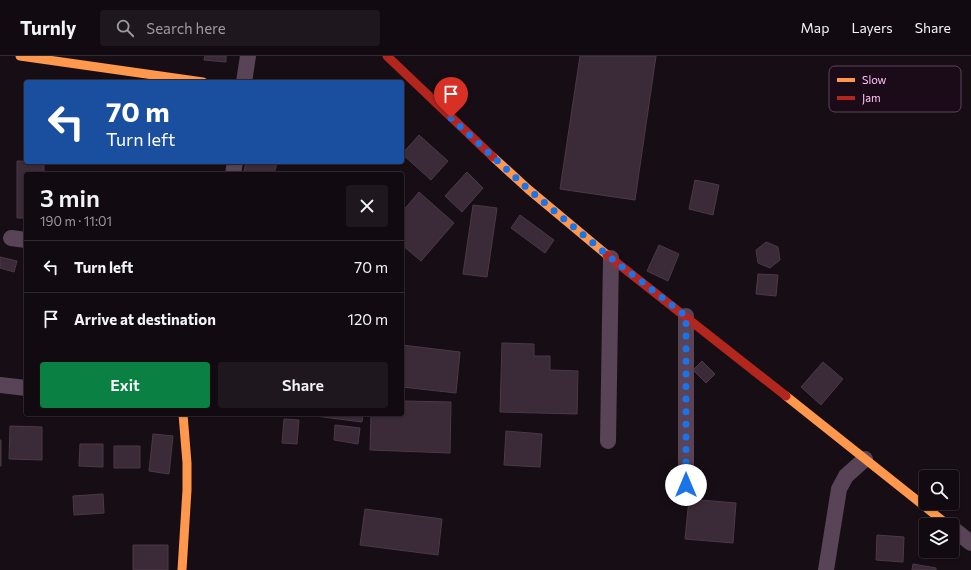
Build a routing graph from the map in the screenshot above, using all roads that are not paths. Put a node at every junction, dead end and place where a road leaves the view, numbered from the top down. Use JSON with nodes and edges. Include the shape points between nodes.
{"nodes":[{"id":1,"x":20,"y":56,"type":"edge"},
{"id":2,"x":248,"y":56,"type":"edge"},
{"id":3,"x":387,"y":56,"type":"edge"},
{"id":4,"x":189,"y":80,"type":"edge"},
{"id":5,"x":244,"y":80,"type":"edge"},
{"id":6,"x":611,"y":258,"type":"junction"},
{"id":7,"x":686,"y":316,"type":"junction"},
{"id":8,"x":0,"y":385,"type":"edge"},
{"id":9,"x":24,"y":388,"type":"edge"},
{"id":10,"x":182,"y":416,"type":"edge"},
{"id":11,"x":608,"y":441,"type":"dead end"},
{"id":12,"x":865,"y":459,"type":"junction"},
{"id":13,"x":686,"y":485,"type":"dead end"},
{"id":14,"x":939,"y":518,"type":"edge"},
{"id":15,"x":959,"y":534,"type":"edge"},
{"id":16,"x":971,"y":543,"type":"edge"},
{"id":17,"x":182,"y":570,"type":"edge"},
{"id":18,"x":826,"y":570,"type":"edge"}],
"edges":[{"from":1,"to":4,"type":"street"},
{"from":2,"to":5,"type":"street"},
{"from":3,"to":6,"type":"street","via":[[528,189]]},
{"from":6,"to":7,"type":"street"},
{"from":6,"to":11,"type":"street"},
{"from":7,"to":12,"type":"street"},
{"from":7,"to":13,"type":"street"},
{"from":8,"to":9,"type":"street"},
{"from":10,"to":17,"type":"street","via":[[187,490]]},
{"from":12,"to":14,"type":"street"},
{"from":12,"to":18,"type":"street","via":[[846,476],[839,489]]},
{"from":15,"to":16,"type":"street"}]}
